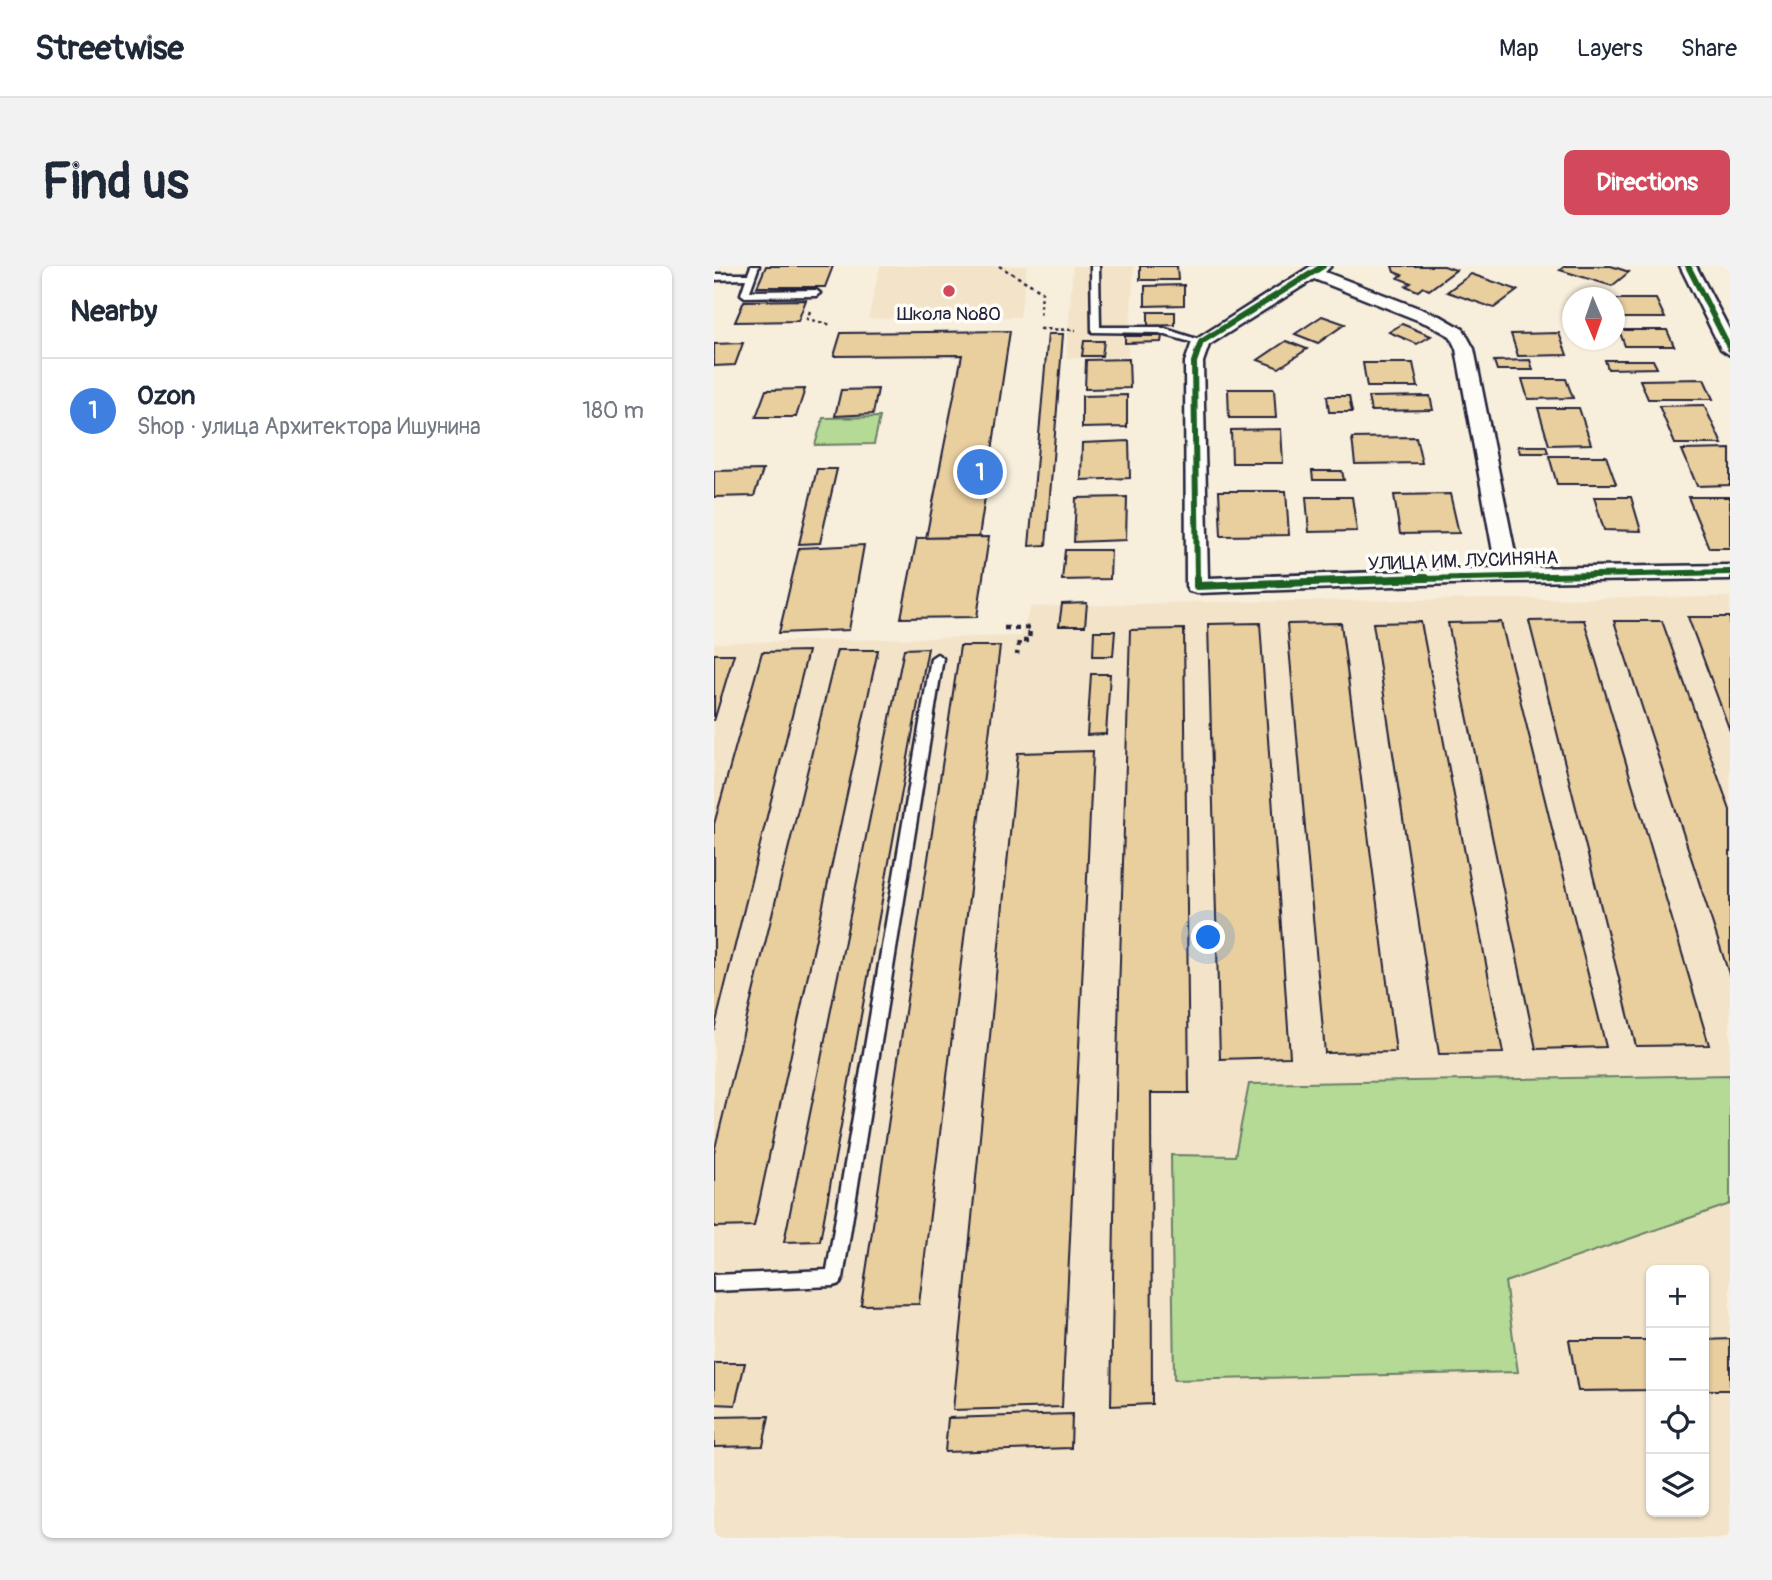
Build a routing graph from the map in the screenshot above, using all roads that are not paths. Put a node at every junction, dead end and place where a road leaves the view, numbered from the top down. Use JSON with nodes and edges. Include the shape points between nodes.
{"nodes":[{"id":1,"x":755,"y":266,"type":"edge"},
{"id":2,"x":1095,"y":266,"type":"edge"},
{"id":3,"x":1688,"y":266,"type":"edge"},
{"id":4,"x":1318,"y":269,"type":"edge"},
{"id":5,"x":752,"y":276,"type":"junction"},
{"id":6,"x":714,"y":277,"type":"edge"},
{"id":7,"x":816,"y":293,"type":"dead end"},
{"id":8,"x":1201,"y":342,"type":"junction"},
{"id":9,"x":1730,"y":349,"type":"edge"},
{"id":10,"x":1730,"y":572,"type":"edge"},
{"id":11,"x":1508,"y":575,"type":"junction"},
{"id":12,"x":937,"y":658,"type":"dead end"},
{"id":13,"x":714,"y":1283,"type":"edge"}],
"edges":[{"from":1,"to":5,"type":"lane"},
{"from":2,"to":8,"type":"lane","via":[[1095,330],[1159,330]]},
{"from":3,"to":9,"type":"street"},
{"from":4,"to":8,"type":"street"},
{"from":4,"to":11,"type":"street","via":[[1457,333],[1465,349]]},
{"from":5,"to":6,"type":"lane"},
{"from":5,"to":7,"type":"lane","via":[[745,294]]},
{"from":8,"to":11,"type":"street","name":"УЛИЦА ИМ. ЛУСИНЯНА","via":[[1194,362],[1197,586]]},
{"from":10,"to":11,"type":"street","name":"УЛИЦА ИМ. ЛУСИНЯНА"},
{"from":12,"to":13,"type":"lane","via":[[834,1279]]}]}
